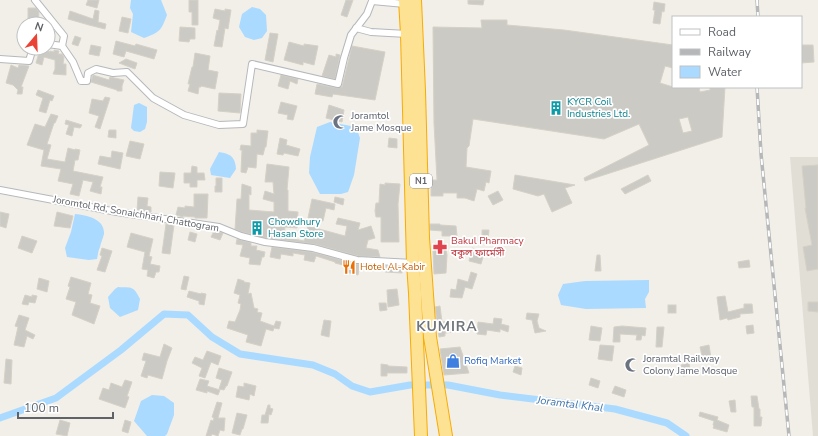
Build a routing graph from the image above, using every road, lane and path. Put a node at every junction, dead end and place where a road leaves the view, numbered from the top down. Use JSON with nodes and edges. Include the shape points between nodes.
{"nodes":[{"id":1,"x":35,"y":0,"type":"edge"},
{"id":2,"x":372,"y":0,"type":"edge"},
{"id":3,"x":408,"y":1,"type":"edge"},
{"id":4,"x":356,"y":28,"type":"junction"},
{"id":5,"x":407,"y":34,"type":"junction"},
{"id":6,"x":56,"y":45,"type":"edge"},
{"id":7,"x":62,"y":46,"type":"junction"},
{"id":8,"x":31,"y":56,"type":"edge"},
{"id":9,"x":0,"y":59,"type":"edge"},
{"id":10,"x":0,"y":190,"type":"edge"},
{"id":11,"x":413,"y":263,"type":"junction"},
{"id":12,"x":421,"y":436,"type":"edge"},
{"id":13,"x":446,"y":436,"type":"edge"}],
"edges":[{"from":1,"to":7,"type":"street","via":[[64,36]]},
{"from":2,"to":3,"type":"street"},
{"from":2,"to":4,"type":"street","via":[[367,14]]},
{"from":3,"to":5,"type":"highway","number":"N1"},
{"from":3,"to":13,"type":"highway","number":"N1","via":[[419,91],[423,238],[430,337]]},
{"from":4,"to":5,"type":"street","via":[[371,32]]},
{"from":4,"to":7,"type":"street","via":[[344,58],[338,84],[252,64],[243,124],[219,125],[184,115],[153,98],[127,72],[113,73],[96,69],[88,73],[87,80],[81,81]]},
{"from":5,"to":11,"type":"highway","number":"N1"},
{"from":6,"to":7,"type":"street"},
{"from":8,"to":9,"type":"street","via":[[29,61]]},
{"from":10,"to":11,"type":"street","name":"Joromtol Rd, Sonaichhari, Chattogram","via":[[117,212],[219,227],[264,242],[313,248],[357,260]]},
{"from":11,"to":12,"type":"highway","number":"N1"}]}
